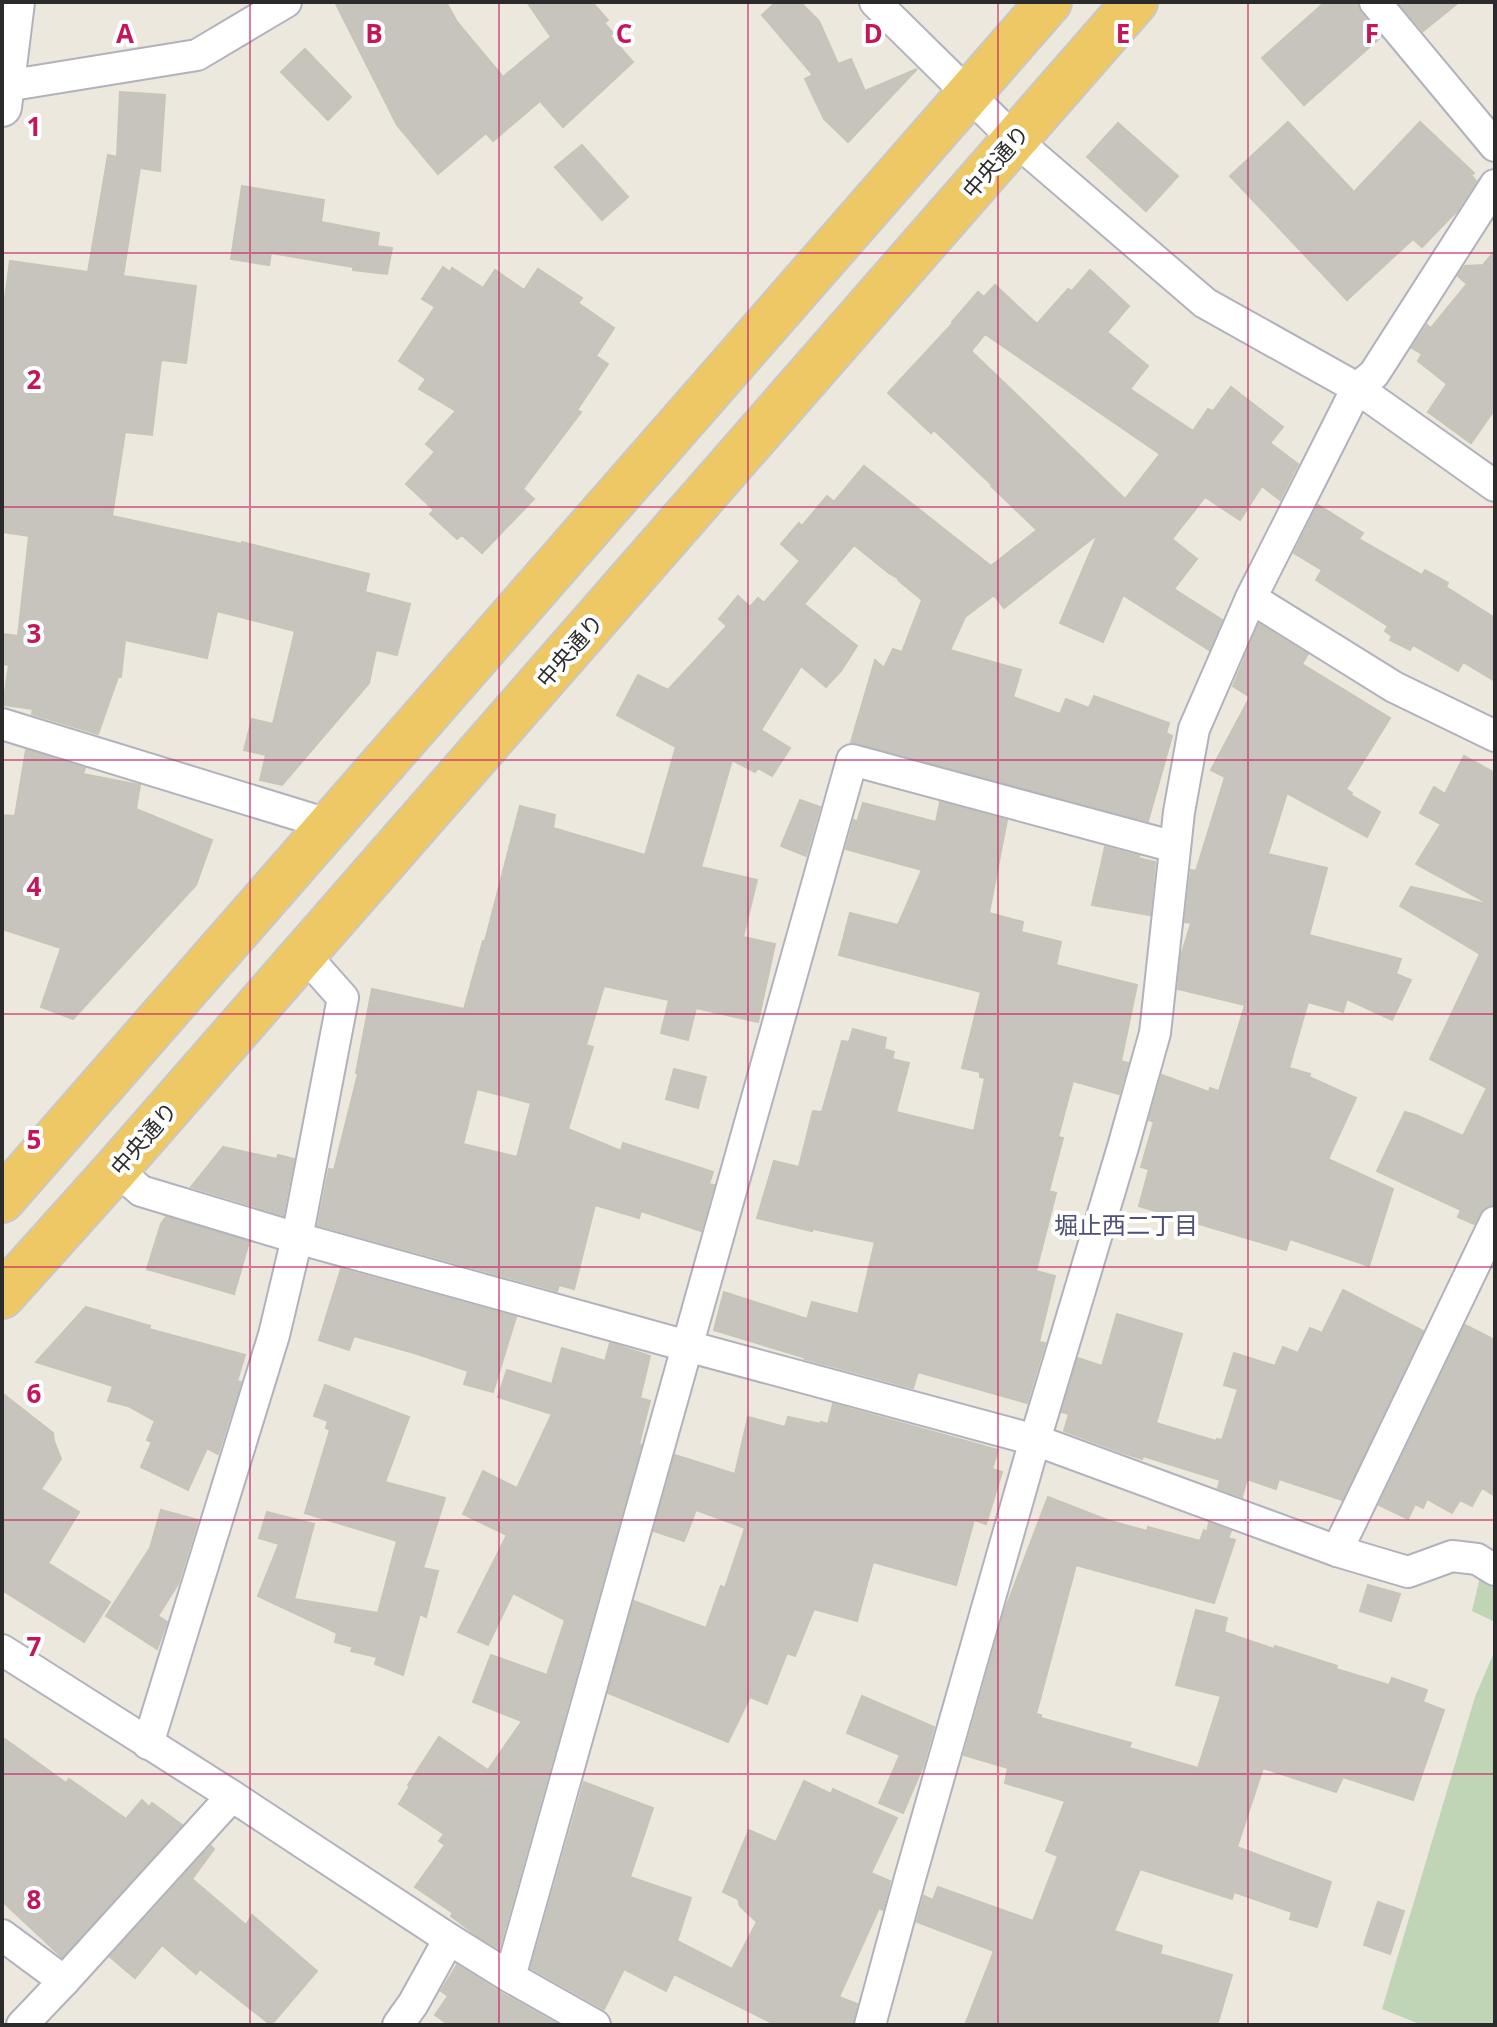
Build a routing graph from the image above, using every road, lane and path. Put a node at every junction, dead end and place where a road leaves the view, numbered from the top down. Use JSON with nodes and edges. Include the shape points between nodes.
{"nodes":[{"id":1,"x":15,"y":2,"type":"edge"},
{"id":2,"x":286,"y":2,"type":"edge"},
{"id":3,"x":875,"y":2,"type":"edge"},
{"id":4,"x":1049,"y":2,"type":"edge"},
{"id":5,"x":1135,"y":2,"type":"edge"},
{"id":6,"x":1375,"y":2,"type":"edge"},
{"id":7,"x":967,"y":94,"type":"junction"},
{"id":8,"x":4,"y":96,"type":"edge"},
{"id":9,"x":1014,"y":139,"type":"junction"},
{"id":10,"x":1495,"y":146,"type":"edge"},
{"id":11,"x":1495,"y":185,"type":"edge"},
{"id":12,"x":1357,"y":388,"type":"junction"},
{"id":13,"x":1495,"y":486,"type":"edge"},
{"id":14,"x":1251,"y":598,"type":"junction"},
{"id":15,"x":2,"y":724,"type":"edge"},
{"id":16,"x":1495,"y":736,"type":"edge"},
{"id":17,"x":331,"y":825,"type":"junction"},
{"id":18,"x":1175,"y":847,"type":"junction"},
{"id":19,"x":304,"y":954,"type":"junction"},
{"id":20,"x":116,"y":1169,"type":"junction"},
{"id":21,"x":7,"y":1182,"type":"edge"},
{"id":22,"x":1495,"y":1222,"type":"edge"},
{"id":23,"x":297,"y":1238,"type":"junction"},
{"id":24,"x":2,"y":1296,"type":"edge"},
{"id":25,"x":687,"y":1346,"type":"junction"},
{"id":26,"x":1035,"y":1440,"type":"junction"},
{"id":27,"x":1337,"y":1551,"type":"junction"},
{"id":28,"x":1495,"y":1570,"type":"edge"},
{"id":29,"x":2,"y":1650,"type":"edge"},
{"id":30,"x":148,"y":1744,"type":"junction"},
{"id":31,"x":232,"y":1796,"type":"junction"},
{"id":32,"x":2,"y":1935,"type":"edge"},
{"id":33,"x":449,"y":1939,"type":"junction"},
{"id":34,"x":510,"y":1977,"type":"junction"},
{"id":35,"x":64,"y":1981,"type":"junction"},
{"id":36,"x":22,"y":2025,"type":"edge"},
{"id":37,"x":398,"y":2025,"type":"edge"},
{"id":38,"x":595,"y":2025,"type":"edge"},
{"id":39,"x":870,"y":2025,"type":"edge"}],
"edges":[{"from":1,"to":8,"type":"street"},
{"from":2,"to":8,"type":"street","via":[[197,55]]},
{"from":3,"to":7,"type":"street"},
{"from":4,"to":7,"type":"highway"},
{"from":5,"to":9,"type":"highway","name":"中央通り"},
{"from":6,"to":10,"type":"street"},
{"from":7,"to":9,"type":"street"},
{"from":7,"to":17,"type":"highway"},
{"from":9,"to":12,"type":"street","via":[[1205,303]]},
{"from":9,"to":19,"type":"highway","name":"中央通り"},
{"from":11,"to":12,"type":"street","via":[[1374,374]]},
{"from":12,"to":13,"type":"street"},
{"from":12,"to":14,"type":"street"},
{"from":14,"to":16,"type":"street","via":[[1394,687]]},
{"from":14,"to":18,"type":"street","via":[[1194,729]]},
{"from":15,"to":17,"type":"street"},
{"from":17,"to":21,"type":"highway"},
{"from":18,"to":25,"type":"street","via":[[852,760]]},
{"from":18,"to":26,"type":"street","via":[[1155,1033]]},
{"from":19,"to":20,"type":"highway","name":"中央通り"},
{"from":19,"to":23,"type":"street","via":[[343,998]]},
{"from":20,"to":23,"type":"street","via":[[141,1191]]},
{"from":20,"to":24,"type":"highway","name":"中央通り"},
{"from":22,"to":27,"type":"street"},
{"from":23,"to":25,"type":"street"},
{"from":23,"to":30,"type":"street","via":[[274,1335]]},
{"from":25,"to":26,"type":"street"},
{"from":25,"to":34,"type":"street"},
{"from":26,"to":27,"type":"street"},
{"from":26,"to":39,"type":"street"},
{"from":27,"to":28,"type":"street","via":[[1408,1572],[1452,1556],[1477,1559]]},
{"from":29,"to":30,"type":"street"},
{"from":30,"to":31,"type":"street"},
{"from":31,"to":33,"type":"street"},
{"from":31,"to":35,"type":"street"},
{"from":32,"to":35,"type":"street"},
{"from":33,"to":34,"type":"street"},
{"from":33,"to":37,"type":"street"},
{"from":34,"to":38,"type":"street"},
{"from":35,"to":36,"type":"street"}]}
